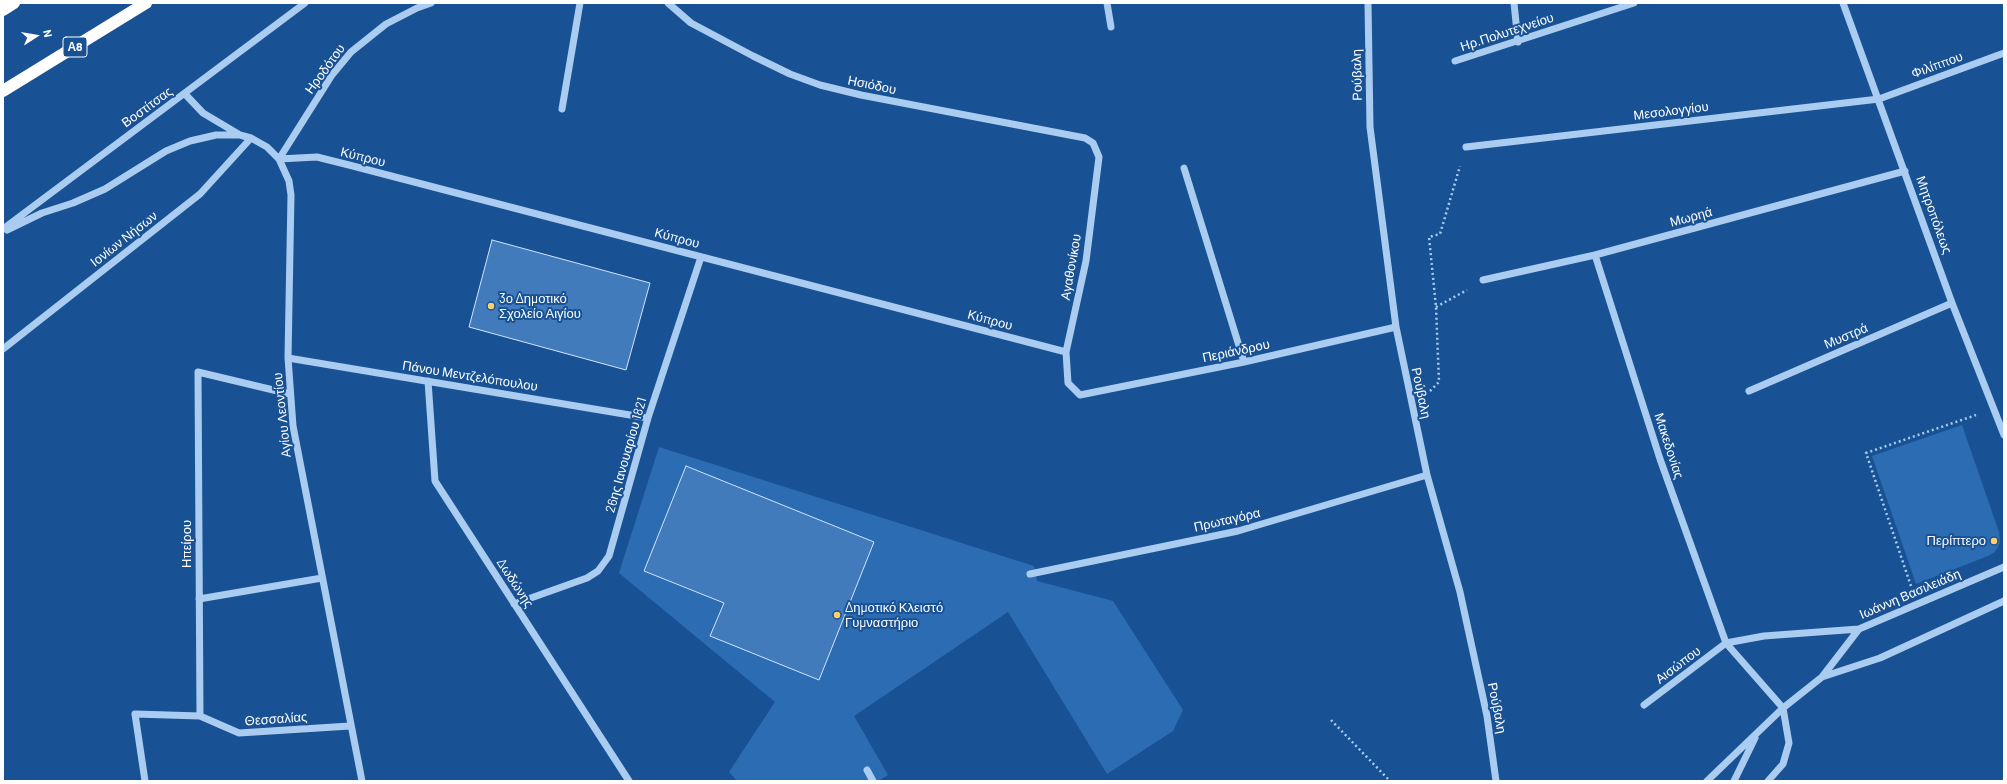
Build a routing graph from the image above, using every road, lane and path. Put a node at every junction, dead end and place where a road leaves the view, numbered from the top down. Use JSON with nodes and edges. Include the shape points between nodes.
{"nodes":[{"id":1,"x":14,"y":3,"type":"edge"},
{"id":2,"x":146,"y":3,"type":"edge"},
{"id":3,"x":305,"y":3,"type":"edge"},
{"id":4,"x":431,"y":3,"type":"edge"},
{"id":5,"x":580,"y":3,"type":"edge"},
{"id":6,"x":668,"y":3,"type":"edge"},
{"id":7,"x":1107,"y":3,"type":"edge"},
{"id":8,"x":1368,"y":3,"type":"edge"},
{"id":9,"x":1514,"y":3,"type":"edge"},
{"id":10,"x":1634,"y":3,"type":"edge"},
{"id":11,"x":1843,"y":3,"type":"edge"},
{"id":12,"x":3,"y":10,"type":"edge"},
{"id":13,"x":1111,"y":27,"type":"dead end"},
{"id":14,"x":1518,"y":42,"type":"junction"},
{"id":15,"x":2004,"y":53,"type":"edge"},
{"id":16,"x":1455,"y":61,"type":"dead end"},
{"id":17,"x":3,"y":91,"type":"edge"},
{"id":18,"x":185,"y":94,"type":"junction"},
{"id":19,"x":1879,"y":99,"type":"junction"},
{"id":20,"x":562,"y":110,"type":"dead end"},
{"id":21,"x":240,"y":135,"type":"junction"},
{"id":22,"x":251,"y":138,"type":"junction"},
{"id":23,"x":1090,"y":141,"type":"joint"},
{"id":24,"x":1466,"y":147,"type":"joint"},
{"id":25,"x":279,"y":159,"type":"junction"},
{"id":26,"x":1184,"y":168,"type":"dead end"},
{"id":27,"x":1905,"y":171,"type":"junction"},
{"id":28,"x":3,"y":231,"type":"edge"},
{"id":29,"x":1595,"y":255,"type":"junction"},
{"id":30,"x":701,"y":257,"type":"junction"},
{"id":31,"x":1483,"y":280,"type":"joint"},
{"id":32,"x":1952,"y":303,"type":"junction"},
{"id":33,"x":1436,"y":307,"type":"junction"},
{"id":34,"x":1396,"y":327,"type":"junction"},
{"id":35,"x":3,"y":349,"type":"edge"},
{"id":36,"x":1066,"y":352,"type":"junction"},
{"id":37,"x":288,"y":358,"type":"junction"},
{"id":38,"x":1244,"y":362,"type":"junction"},
{"id":39,"x":428,"y":381,"type":"junction"},
{"id":40,"x":1439,"y":382,"type":"dead end"},
{"id":41,"x":1749,"y":391,"type":"dead end"},
{"id":42,"x":290,"y":394,"type":"junction"},
{"id":43,"x":1080,"y":395,"type":"joint"},
{"id":44,"x":1993,"y":410,"type":"junction"},
{"id":45,"x":648,"y":418,"type":"junction"},
{"id":46,"x":2004,"y":435,"type":"edge"},
{"id":47,"x":1427,"y":475,"type":"junction"},
{"id":48,"x":2004,"y":567,"type":"edge"},
{"id":49,"x":1030,"y":574,"type":"dead end"},
{"id":50,"x":322,"y":578,"type":"junction"},
{"id":51,"x":199,"y":599,"type":"junction"},
{"id":52,"x":2004,"y":601,"type":"edge"},
{"id":53,"x":514,"y":604,"type":"junction"},
{"id":54,"x":1916,"y":604,"type":"junction"},
{"id":55,"x":1860,"y":628,"type":"junction"},
{"id":56,"x":1726,"y":643,"type":"junction"},
{"id":57,"x":1822,"y":677,"type":"junction"},
{"id":58,"x":1644,"y":705,"type":"dead end"},
{"id":59,"x":1783,"y":708,"type":"junction"},
{"id":60,"x":200,"y":716,"type":"junction"},
{"id":61,"x":1331,"y":720,"type":"dead end"},
{"id":62,"x":350,"y":726,"type":"junction"},
{"id":63,"x":1757,"y":734,"type":"junction"},
{"id":64,"x":868,"y":770,"type":"dead end"},
{"id":65,"x":145,"y":781,"type":"edge"},
{"id":66,"x":362,"y":781,"type":"edge"},
{"id":67,"x":629,"y":781,"type":"edge"},
{"id":68,"x":873,"y":781,"type":"edge"},
{"id":69,"x":1390,"y":781,"type":"edge"},
{"id":70,"x":1496,"y":781,"type":"edge"},
{"id":71,"x":1707,"y":781,"type":"edge"},
{"id":72,"x":1734,"y":781,"type":"edge"},
{"id":73,"x":1768,"y":781,"type":"edge"}],
"edges":[{"from":1,"to":12,"type":"highway"},
{"from":2,"to":17,"type":"highway","number":"Α8"},
{"from":3,"to":18,"type":"street","name":"Βοστίτσας"},
{"from":4,"to":25,"type":"street","name":"Ηροδότου","via":[[386,24],[351,52],[332,75]]},
{"from":5,"to":20,"type":"street"},
{"from":6,"to":23,"type":"street","name":"Ησιόδου","via":[[691,23],[790,74],[820,85],[861,96]]},
{"from":7,"to":13,"type":"street"},
{"from":8,"to":34,"type":"street","name":"Ρούβαλη","via":[[1370,127]]},
{"from":9,"to":14,"type":"street"},
{"from":10,"to":14,"type":"street","name":"Ηρ.Πολυτεχνείου"},
{"from":11,"to":19,"type":"street","name":"Μητροπόλεως"},
{"from":14,"to":16,"type":"street","name":"Ηρ.Πολυτεχνείου"},
{"from":15,"to":19,"type":"street","name":"Φιλίππου"},
{"from":18,"to":21,"type":"street","name":"Αγίου Λεοντίου","via":[[203,113]]},
{"from":18,"to":28,"type":"street","name":"Βοστίτσας"},
{"from":19,"to":24,"type":"street","name":"Μεσολογγίου"},
{"from":19,"to":27,"type":"street","name":"Μητροπόλεως"},
{"from":21,"to":22,"type":"street","name":"Αγίου Λεοντίου"},
{"from":21,"to":28,"type":"street","via":[[216,135],[190,141],[105,188]]},
{"from":22,"to":25,"type":"street","name":"Αγίου Λεοντίου","via":[[267,147]]},
{"from":22,"to":35,"type":"street","name":"Ιονίων Νήσων","via":[[200,194]]},
{"from":23,"to":36,"type":"street","name":"Αγαθονίκου","via":[[1096,145],[1099,157],[1086,261]]},
{"from":24,"to":33,"type":"path","via":[[1440,234],[1429,237]]},
{"from":25,"to":30,"type":"street","name":"Κύπρου","via":[[317,158]]},
{"from":25,"to":37,"type":"street","name":"Αγίου Λεοντίου","via":[[291,190]]},
{"from":26,"to":38,"type":"street"},
{"from":27,"to":29,"type":"street","name":"Μωρηά"},
{"from":27,"to":32,"type":"street","name":"Μητροπόλεως"},
{"from":29,"to":31,"type":"street","name":"Μωρηά"},
{"from":29,"to":56,"type":"street","name":"Μακεδονίας","via":[[1660,459]]},
{"from":30,"to":36,"type":"street","name":"Κύπρου"},
{"from":30,"to":45,"type":"street","name":"26ης Ιανουαρίου 1821"},
{"from":31,"to":33,"type":"path"},
{"from":32,"to":41,"type":"street","name":"Μυστρά"},
{"from":32,"to":44,"type":"street","name":"Μητροπόλεως"},
{"from":33,"to":40,"type":"path"},
{"from":34,"to":38,"type":"street","name":"Περιάνδρου"},
{"from":34,"to":47,"type":"street","name":"Ρούβαλη"},
{"from":36,"to":43,"type":"street","name":"Αγαθονίκου","via":[[1068,383]]},
{"from":37,"to":39,"type":"street","name":"Πάνου Μεντζελόπουλου"},
{"from":37,"to":42,"type":"street","name":"Αγίου Λεοντίου"},
{"from":38,"to":43,"type":"street","name":"Περιάνδρου"},
{"from":39,"to":45,"type":"street","name":"Πάνου Μεντζελόπουλου"},
{"from":39,"to":53,"type":"street","name":"Δωδώνης","via":[[435,481]]},
{"from":42,"to":50,"type":"street","name":"Αγίου Λεοντίου","via":[[295,438]]},
{"from":42,"to":51,"type":"street","name":"Ηπείρου","via":[[198,372]]},
{"from":44,"to":46,"type":"street","name":"Μητροπόλεως"},
{"from":44,"to":54,"type":"path","via":[[1866,453]]},
{"from":45,"to":53,"type":"street","name":"26ης Ιανουαρίου 1821","via":[[609,556],[598,571],[586,578]]},
{"from":47,"to":49,"type":"street","name":"Πρωταγόρα","via":[[1238,531]]},
{"from":47,"to":70,"type":"street","name":"Ρούβαλη","via":[[1460,592],[1487,716]]},
{"from":48,"to":54,"type":"street","name":"Ιωάννη Βασιλειάδη"},
{"from":50,"to":51,"type":"street"},
{"from":50,"to":62,"type":"street","name":"Αγίου Λεοντίου"},
{"from":51,"to":60,"type":"street","name":"Ηπείρου"},
{"from":52,"to":57,"type":"street","name":"Ιωάννη Βασιλειάδη","via":[[1880,658]]},
{"from":53,"to":67,"type":"street","name":"Δωδώνης"},
{"from":54,"to":55,"type":"street","name":"Ιωάννη Βασιλειάδη"},
{"from":55,"to":56,"type":"street","via":[[1764,636]]},
{"from":55,"to":57,"type":"street","name":"Ιωάννη Βασιλειάδη"},
{"from":56,"to":58,"type":"street","name":"Αισώπου"},
{"from":56,"to":59,"type":"street","name":"Μακεδονίας"},
{"from":57,"to":59,"type":"street","name":"Ιωάννη Βασιλειάδη"},
{"from":59,"to":63,"type":"street","name":"Ιωάννη Βασιλειάδη"},
{"from":59,"to":73,"type":"street","via":[[1788,743],[1783,764]]},
{"from":60,"to":62,"type":"street","name":"Θεσσαλίας","via":[[239,733]]},
{"from":60,"to":65,"type":"street","name":"Θεσσαλίας","via":[[135,714]]},
{"from":61,"to":69,"type":"path"},
{"from":62,"to":66,"type":"street","name":"Αγίου Λεοντίου"},
{"from":63,"to":71,"type":"street","name":"Ιωάννη Βασιλειάδη"},
{"from":63,"to":72,"type":"street"},
{"from":64,"to":68,"type":"street"}]}
